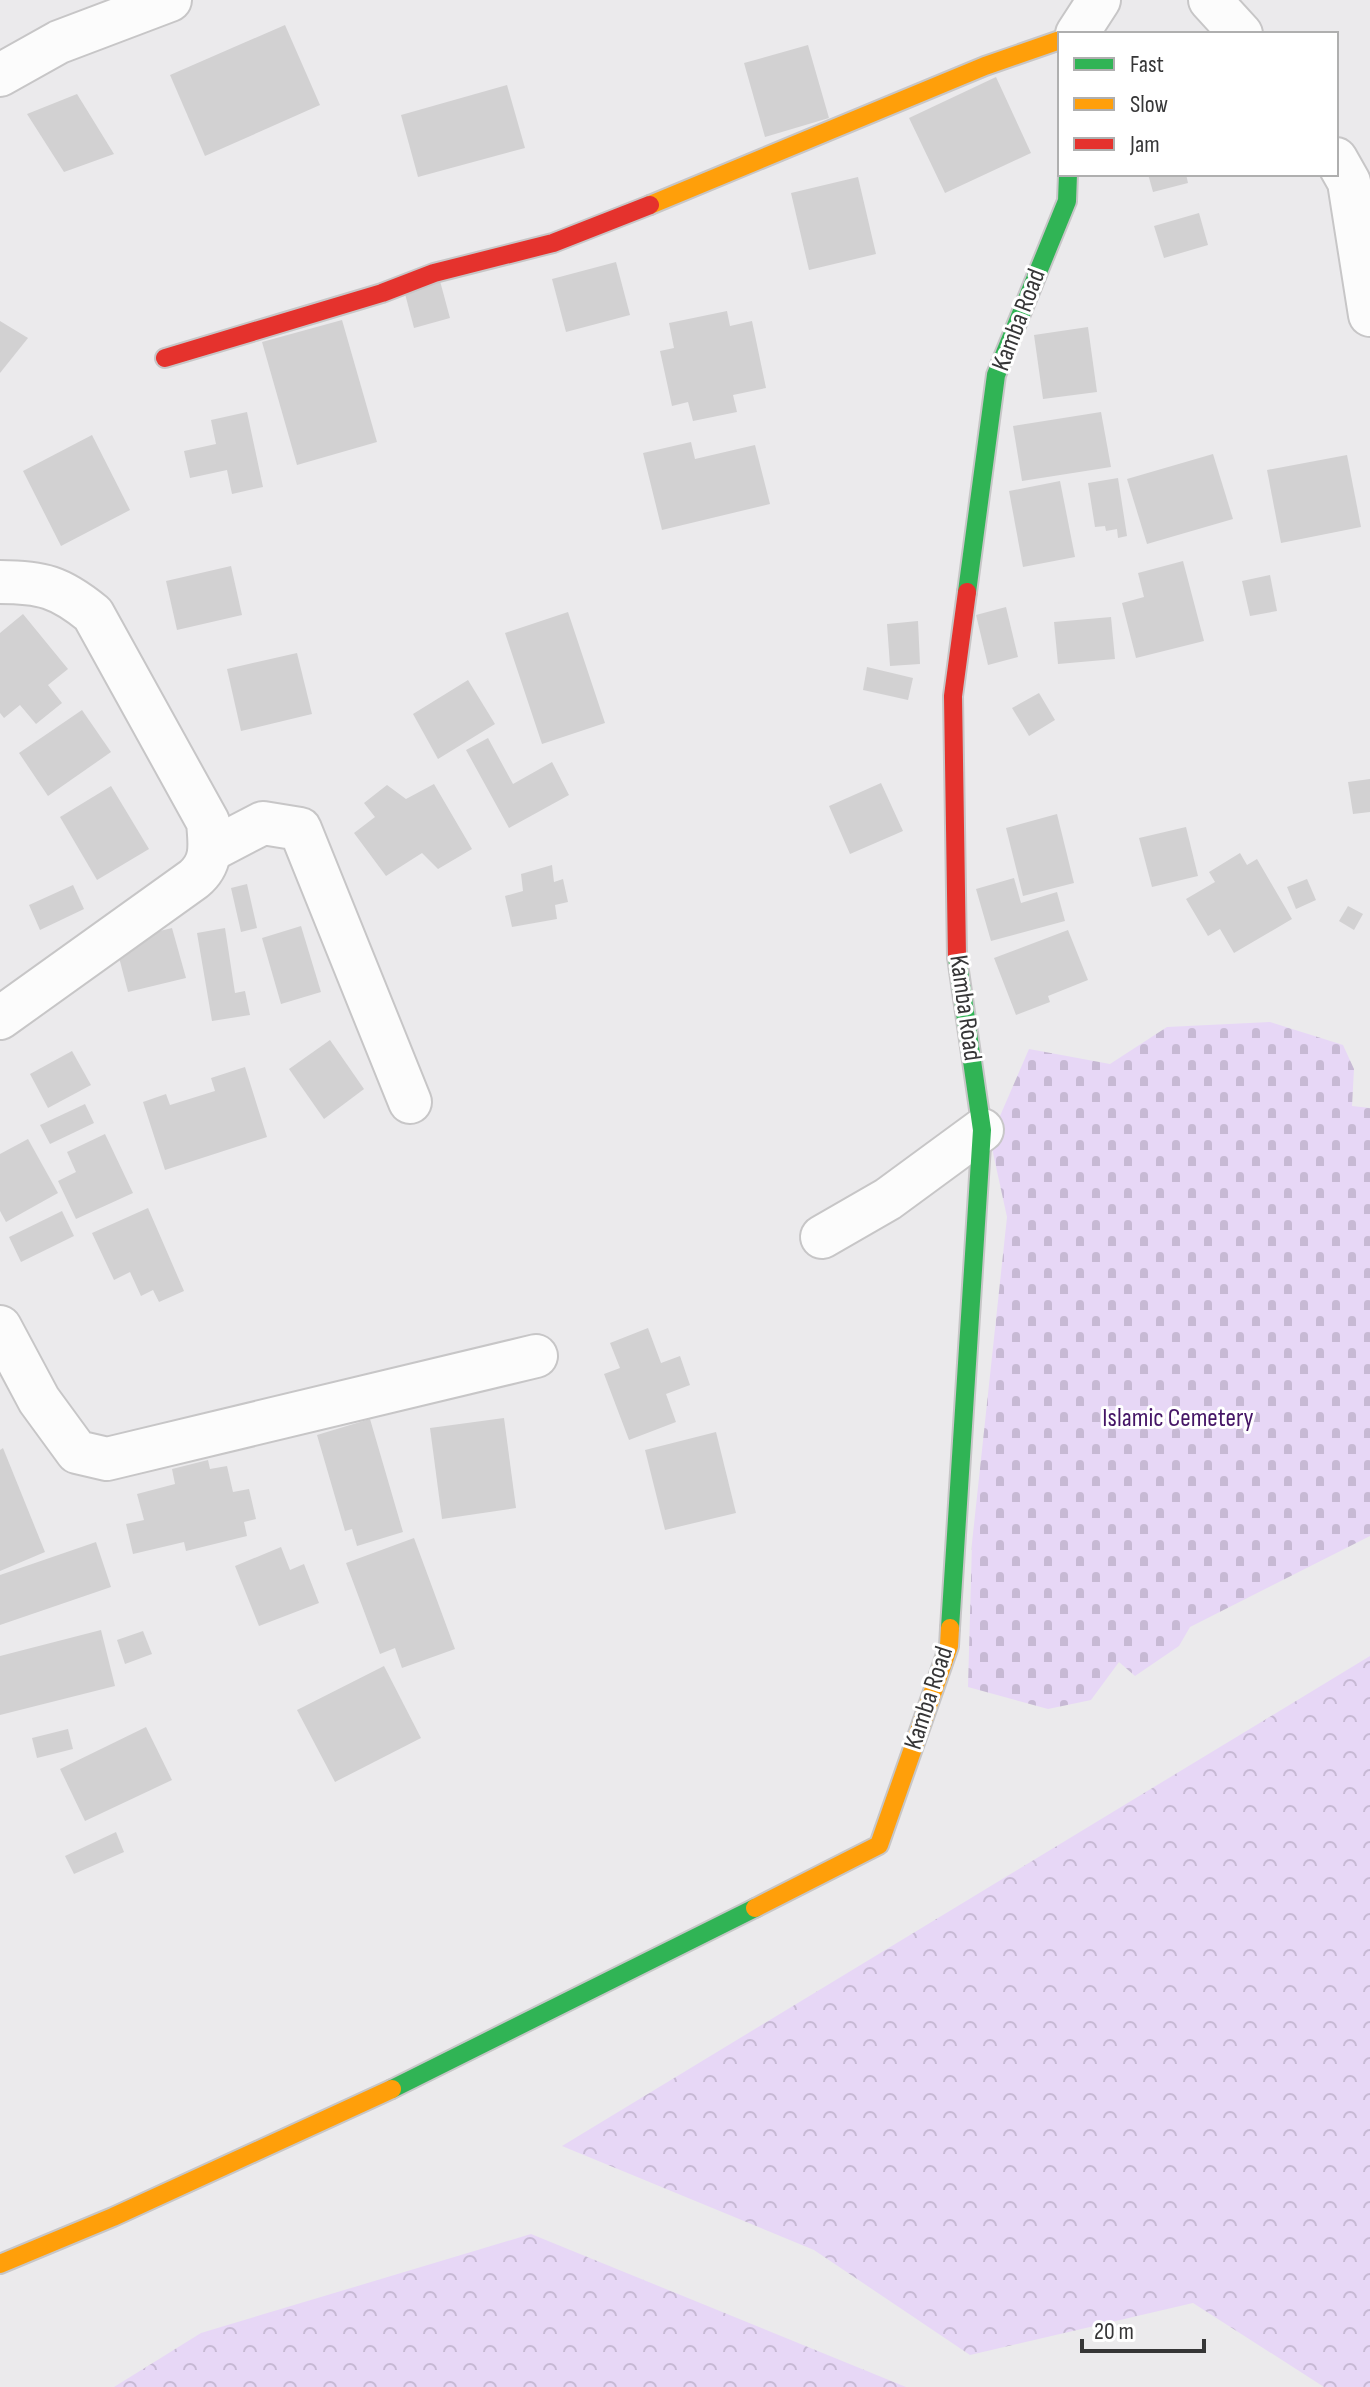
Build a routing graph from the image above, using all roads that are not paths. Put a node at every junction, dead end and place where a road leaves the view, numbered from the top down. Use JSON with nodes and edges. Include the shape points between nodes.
{"nodes":[{"id":1,"x":170,"y":0,"type":"edge"},
{"id":2,"x":1099,"y":0,"type":"edge"},
{"id":3,"x":1210,"y":0,"type":"edge"},
{"id":4,"x":1078,"y":32,"type":"edge"},
{"id":5,"x":1239,"y":32,"type":"edge"},
{"id":6,"x":1058,"y":41,"type":"edge"},
{"id":7,"x":0,"y":75,"type":"edge"},
{"id":8,"x":1338,"y":163,"type":"edge"},
{"id":9,"x":1068,"y":176,"type":"edge"},
{"id":10,"x":1370,"y":315,"type":"edge"},
{"id":11,"x":165,"y":358,"type":"dead end"},
{"id":12,"x":0,"y":582,"type":"edge"},
{"id":13,"x":211,"y":850,"type":"junction"},
{"id":14,"x":0,"y":1018,"type":"edge"},
{"id":15,"x":410,"y":1102,"type":"dead end"},
{"id":16,"x":982,"y":1130,"type":"junction"},
{"id":17,"x":822,"y":1237,"type":"dead end"},
{"id":18,"x":0,"y":1327,"type":"edge"},
{"id":19,"x":536,"y":1356,"type":"dead end"},
{"id":20,"x":1,"y":2261,"type":"edge"}],
"edges":[{"from":1,"to":7,"type":"street","via":[[59,42]]},
{"from":2,"to":4,"type":"street"},
{"from":3,"to":5,"type":"street"},
{"from":6,"to":11,"type":"street","via":[[553,243],[434,273]]},
{"from":8,"to":10,"type":"street","via":[[1349,182]]},
{"from":9,"to":16,"type":"street","name":"Kamba Road","via":[[1067,201],[996,375],[953,696],[956,950]]},
{"from":12,"to":13,"type":"street","via":[[37,582],[68,594],[93,614],[208,822]]},
{"from":13,"to":14,"type":"street","via":[[205,870],[194,879]]},
{"from":13,"to":15,"type":"street","via":[[263,823],[300,829]]},
{"from":16,"to":17,"type":"street","via":[[888,1199]]},
{"from":16,"to":20,"type":"street","name":"Kamba Road","via":[[949,1646],[879,1845],[474,2051],[113,2217]]},
{"from":18,"to":19,"type":"street","via":[[39,1400],[77,1452],[107,1459]]}]}
